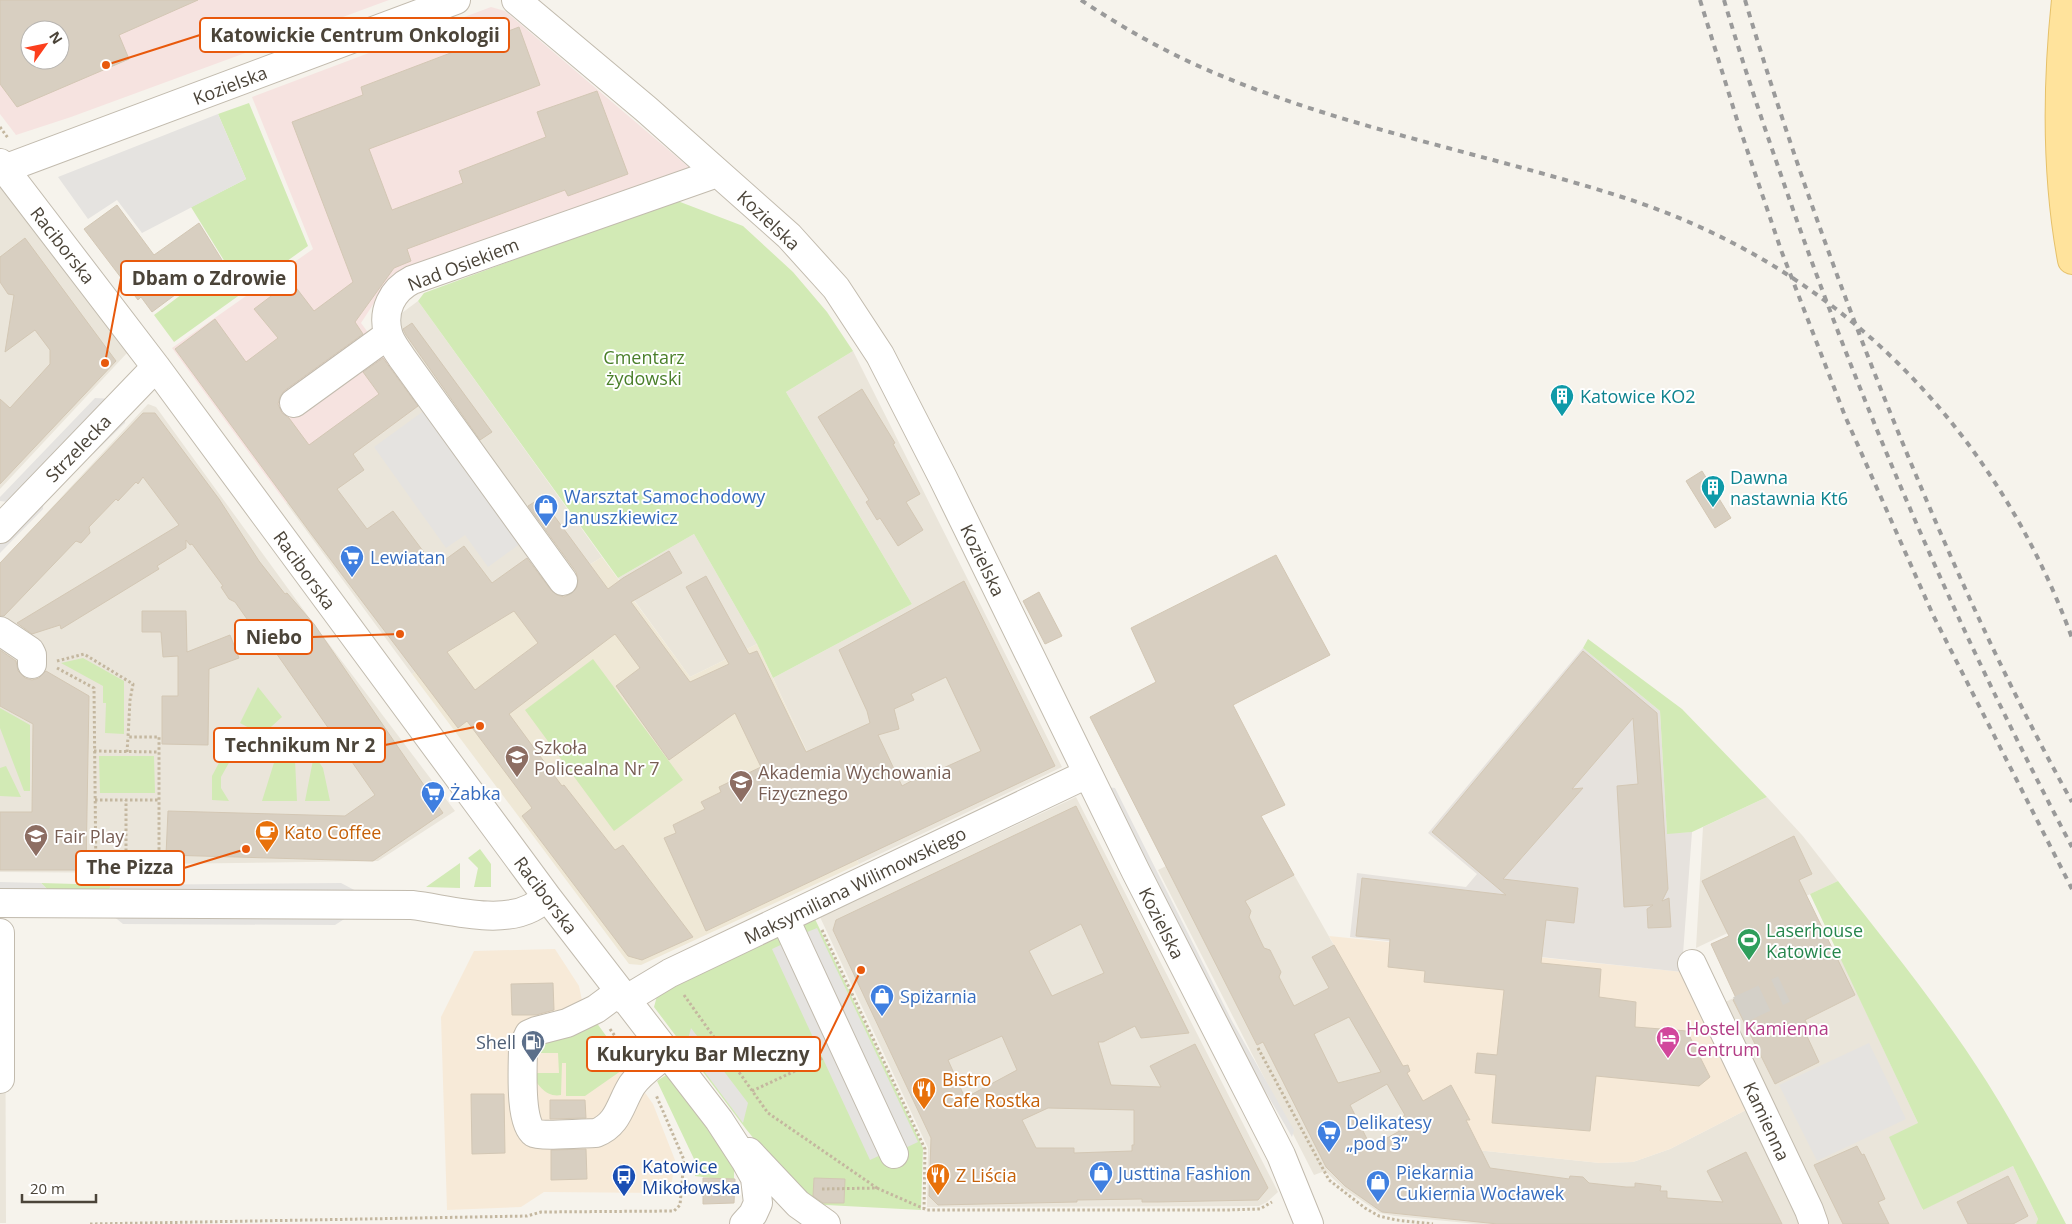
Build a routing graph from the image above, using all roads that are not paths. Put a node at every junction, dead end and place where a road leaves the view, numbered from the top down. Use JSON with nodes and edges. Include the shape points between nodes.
{"nodes":[{"id":1,"x":456,"y":0,"type":"edge"},
{"id":2,"x":516,"y":0,"type":"edge"},
{"id":3,"x":2066,"y":0,"type":"edge"},
{"id":4,"x":2,"y":166,"type":"edge"},
{"id":5,"x":717,"y":174,"type":"junction"},
{"id":6,"x":2072,"y":260,"type":"edge"},
{"id":7,"x":388,"y":335,"type":"junction"},
{"id":8,"x":156,"y":367,"type":"junction"},
{"id":9,"x":294,"y":403,"type":"dead end"},
{"id":10,"x":0,"y":529,"type":"edge"},
{"id":11,"x":563,"y":581,"type":"dead end"},
{"id":12,"x":0,"y":631,"type":"edge"},
{"id":13,"x":45,"y":665,"type":"road end"},
{"id":14,"x":1087,"y":774,"type":"junction"},
{"id":15,"x":547,"y":897,"type":"junction"},
{"id":16,"x":0,"y":903,"type":"edge"},
{"id":17,"x":785,"y":920,"type":"junction"},
{"id":18,"x":0,"y":932,"type":"edge"},
{"id":19,"x":1692,"y":964,"type":"dead end"},
{"id":20,"x":622,"y":996,"type":"junction"},
{"id":21,"x":667,"y":1053,"type":"junction"},
{"id":22,"x":0,"y":1079,"type":"edge"},
{"id":23,"x":719,"y":1120,"type":"junction"},
{"id":24,"x":894,"y":1154,"type":"dead end"},
{"id":25,"x":744,"y":1224,"type":"edge"},
{"id":26,"x":826,"y":1224,"type":"edge"},
{"id":27,"x":1310,"y":1224,"type":"edge"},
{"id":28,"x":1814,"y":1224,"type":"edge"}],
"edges":[{"from":1,"to":4,"type":"street","name":"Kozielska"},
{"from":2,"to":5,"type":"street","name":"Kozielska","via":[[646,109]]},
{"from":3,"to":6,"type":"main road","via":[[2060,133],[2062,183]]},
{"from":4,"to":8,"type":"street","name":"Raciborska"},
{"from":5,"to":7,"type":"street","name":"Nad Osiekiem","via":[[412,280],[392,297],[386,319]]},
{"from":5,"to":14,"type":"street","name":"Kozielska","via":[[789,236],[829,281],[880,355]]},
{"from":7,"to":9,"type":"street"},
{"from":7,"to":11,"type":"street"},
{"from":8,"to":10,"type":"street","name":"Strzelecka"},
{"from":8,"to":15,"type":"street","name":"Raciborska"},
{"from":12,"to":13,"type":"street"},
{"from":14,"to":17,"type":"street","name":"Maksymiliana Wilimowskiego"},
{"from":14,"to":27,"type":"street","name":"Kozielska","via":[[1281,1155]]},
{"from":15,"to":16,"type":"street","via":[[532,908],[504,915],[412,905]]},
{"from":15,"to":20,"type":"street","name":"Raciborska"},
{"from":17,"to":20,"type":"street","name":"Maksymiliana Wilimowskiego"},
{"from":17,"to":24,"type":"street"},
{"from":18,"to":22,"type":"street"},
{"from":19,"to":28,"type":"street","name":"Kamienna","via":[[1729,1015]]},
{"from":20,"to":21,"type":"street","name":"Raciborska"},
{"from":20,"to":21,"type":"street","name":"Maksymiliana Wilimowskiego","via":[[556,1027],[536,1030],[526,1039],[523,1047],[524,1108],[530,1128],[538,1134],[596,1133],[602,1130],[613,1122],[633,1084]]},
{"from":21,"to":23,"type":"street","name":"Raciborska"},
{"from":23,"to":25,"type":"street","name":"Raciborska","via":[[755,1178],[758,1203]]},
{"from":23,"to":26,"type":"street","name":"Raciborska","via":[[798,1204]]}]}
